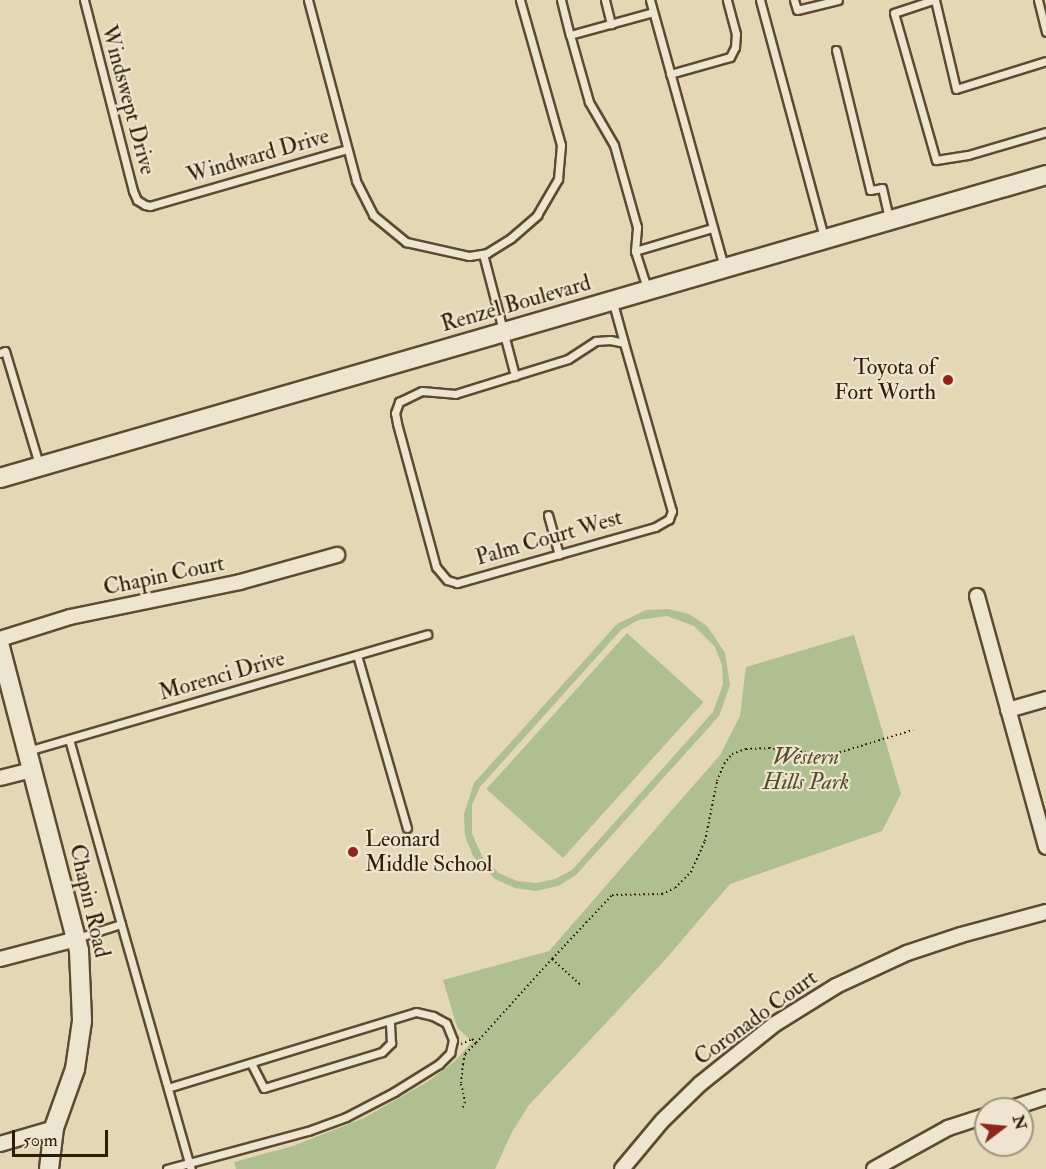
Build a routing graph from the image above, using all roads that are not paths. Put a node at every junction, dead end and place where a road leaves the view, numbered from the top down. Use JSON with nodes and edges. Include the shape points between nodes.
{"nodes":[{"id":1,"x":84,"y":0,"type":"edge"},
{"id":2,"x":308,"y":0,"type":"edge"},
{"id":3,"x":520,"y":0,"type":"edge"},
{"id":4,"x":561,"y":0,"type":"edge"},
{"id":5,"x":605,"y":0,"type":"edge"},
{"id":6,"x":650,"y":0,"type":"edge"},
{"id":7,"x":727,"y":0,"type":"edge"},
{"id":8,"x":760,"y":0,"type":"edge"},
{"id":9,"x":794,"y":0,"type":"edge"},
{"id":10,"x":838,"y":0,"type":"edge"},
{"id":11,"x":934,"y":0,"type":"edge"},
{"id":12,"x":1038,"y":0,"type":"edge"},
{"id":13,"x":653,"y":12,"type":"junction"},
{"id":14,"x":611,"y":24,"type":"junction"},
{"id":15,"x":1046,"y":32,"type":"edge"},
{"id":16,"x":570,"y":35,"type":"junction"},
{"id":17,"x":836,"y":50,"type":"dead end"},
{"id":18,"x":1046,"y":61,"type":"edge"},
{"id":19,"x":670,"y":74,"type":"junction"},
{"id":20,"x":1046,"y":132,"type":"edge"},
{"id":21,"x":347,"y":149,"type":"junction"},
{"id":22,"x":1046,"y":176,"type":"edge"},
{"id":23,"x":145,"y":205,"type":"joint"},
{"id":24,"x":889,"y":221,"type":"junction"},
{"id":25,"x":711,"y":228,"type":"junction"},
{"id":26,"x":825,"y":239,"type":"junction"},
{"id":27,"x":635,"y":251,"type":"junction"},
{"id":28,"x":483,"y":254,"type":"junction"},
{"id":29,"x":725,"y":268,"type":"junction"},
{"id":30,"x":648,"y":291,"type":"junction"},
{"id":31,"x":613,"y":301,"type":"junction"},
{"id":32,"x":504,"y":332,"type":"junction"},
{"id":33,"x":624,"y":344,"type":"junction"},
{"id":34,"x":0,"y":353,"type":"edge"},
{"id":35,"x":515,"y":375,"type":"junction"},
{"id":36,"x":40,"y":466,"type":"junction"},
{"id":37,"x":0,"y":478,"type":"edge"},
{"id":38,"x":548,"y":515,"type":"dead end"},
{"id":39,"x":337,"y":555,"type":"dead end"},
{"id":40,"x":559,"y":555,"type":"junction"},
{"id":41,"x":977,"y":596,"type":"dead end"},
{"id":42,"x":428,"y":634,"type":"dead end"},
{"id":43,"x":0,"y":639,"type":"edge"},
{"id":44,"x":0,"y":647,"type":"edge"},
{"id":45,"x":357,"y":655,"type":"junction"},
{"id":46,"x":1046,"y":699,"type":"edge"},
{"id":47,"x":1008,"y":710,"type":"junction"},
{"id":48,"x":69,"y":739,"type":"junction"},
{"id":49,"x":26,"y":752,"type":"junction"},
{"id":50,"x":31,"y":770,"type":"junction"},
{"id":51,"x":0,"y":778,"type":"edge"},
{"id":52,"x":407,"y":828,"type":"dead end"},
{"id":53,"x":1046,"y":847,"type":"edge"},
{"id":54,"x":1046,"y":912,"type":"edge"},
{"id":55,"x":121,"y":924,"type":"junction"},
{"id":56,"x":76,"y":939,"type":"junction"},
{"id":57,"x":0,"y":960,"type":"edge"},
{"id":58,"x":390,"y":1021,"type":"junction"},
{"id":59,"x":251,"y":1063,"type":"junction"},
{"id":60,"x":168,"y":1088,"type":"junction"},
{"id":61,"x":974,"y":1120,"type":"edge"},
{"id":62,"x":54,"y":1128,"type":"junction"},
{"id":63,"x":0,"y":1144,"type":"edge"},
{"id":64,"x":190,"y":1166,"type":"edge"},
{"id":65,"x":49,"y":1169,"type":"edge"},
{"id":66,"x":167,"y":1169,"type":"edge"},
{"id":67,"x":622,"y":1169,"type":"edge"},
{"id":68,"x":874,"y":1169,"type":"edge"}],
"edges":[{"from":1,"to":23,"type":"lane","name":"Windswept Drive","via":[[133,191]]},
{"from":2,"to":21,"type":"lane"},
{"from":3,"to":28,"type":"lane","via":[[561,145],[560,169],[537,215],[511,238]]},
{"from":4,"to":16,"type":"lane"},
{"from":5,"to":14,"type":"lane"},
{"from":6,"to":13,"type":"lane"},
{"from":7,"to":19,"type":"lane","via":[[736,34],[730,57]]},
{"from":8,"to":26,"type":"lane"},
{"from":9,"to":10,"type":"lane","via":[[797,10]]},
{"from":11,"to":18,"type":"lane","via":[[957,89]]},
{"from":11,"to":20,"type":"lane","via":[[894,13],[936,160],[968,155]]},
{"from":12,"to":15,"type":"lane"},
{"from":13,"to":14,"type":"lane"},
{"from":13,"to":19,"type":"lane"},
{"from":14,"to":16,"type":"lane"},
{"from":16,"to":27,"type":"lane","via":[[589,102],[614,145],[637,227]]},
{"from":17,"to":24,"type":"lane","via":[[870,190],[882,188]]},
{"from":19,"to":25,"type":"lane"},
{"from":21,"to":23,"type":"lane","name":"Windward Drive"},
{"from":21,"to":28,"type":"lane","via":[[356,181],[380,222],[406,242],[449,253]]},
{"from":22,"to":24,"type":"street","name":"Renzel Boulevard"},
{"from":24,"to":26,"type":"street","name":"Renzel Boulevard"},
{"from":25,"to":27,"type":"lane"},
{"from":25,"to":29,"type":"lane"},
{"from":26,"to":29,"type":"street","name":"Renzel Boulevard"},
{"from":27,"to":30,"type":"lane"},
{"from":28,"to":32,"type":"lane"},
{"from":29,"to":30,"type":"street","name":"Renzel Boulevard"},
{"from":30,"to":31,"type":"street","name":"Renzel Boulevard"},
{"from":31,"to":32,"type":"street","name":"Renzel Boulevard"},
{"from":31,"to":33,"type":"lane"},
{"from":32,"to":35,"type":"lane"},
{"from":32,"to":36,"type":"street","name":"Renzel Boulevard"},
{"from":33,"to":35,"type":"lane","name":"Palm Court West","via":[[596,341],[568,359]]},
{"from":33,"to":40,"type":"lane","name":"Palm Court West","via":[[672,511],[669,519],[655,527]]},
{"from":34,"to":36,"type":"lane","via":[[5,351]]},
{"from":35,"to":40,"type":"lane","name":"Palm Court West","via":[[455,394],[422,391],[409,395],[399,402],[397,423],[436,567],[442,576],[457,583]]},
{"from":36,"to":37,"type":"street","name":"Renzel Boulevard"},
{"from":38,"to":40,"type":"lane"},
{"from":39,"to":43,"type":"street","name":"Chapin Court","via":[[240,582],[70,617]]},
{"from":41,"to":47,"type":"street"},
{"from":42,"to":45,"type":"lane","name":"Morenci Drive"},
{"from":44,"to":49,"type":"street","name":"Chapin Road"},
{"from":45,"to":48,"type":"lane","name":"Morenci Drive"},
{"from":45,"to":52,"type":"lane"},
{"from":46,"to":47,"type":"street"},
{"from":47,"to":53,"type":"street"},
{"from":48,"to":49,"type":"lane","name":"Morenci Drive"},
{"from":48,"to":55,"type":"lane"},
{"from":49,"to":50,"type":"street","name":"Chapin Road"},
{"from":50,"to":51,"type":"street"},
{"from":50,"to":56,"type":"street","name":"Chapin Road"},
{"from":54,"to":67,"type":"street","name":"Coronado Court","via":[[907,953],[836,986],[775,1024],[700,1084]]},
{"from":55,"to":56,"type":"lane"},
{"from":55,"to":60,"type":"lane"},
{"from":56,"to":57,"type":"street"},
{"from":56,"to":62,"type":"street","name":"Chapin Road","via":[[82,977],[82,1021],[75,1069]]},
{"from":58,"to":59,"type":"lane"},
{"from":58,"to":59,"type":"lane","via":[[391,1043],[372,1056],[264,1088]]},
{"from":58,"to":64,"type":"lane","via":[[416,1012],[433,1016],[446,1023],[453,1048],[439,1064],[346,1117]]},
{"from":59,"to":60,"type":"lane"},
{"from":60,"to":64,"type":"lane"},
{"from":61,"to":68,"type":"street","via":[[948,1128]]},
{"from":62,"to":63,"type":"street"},
{"from":62,"to":65,"type":"street","name":"Chapin Road"},
{"from":64,"to":66,"type":"lane"}]}
